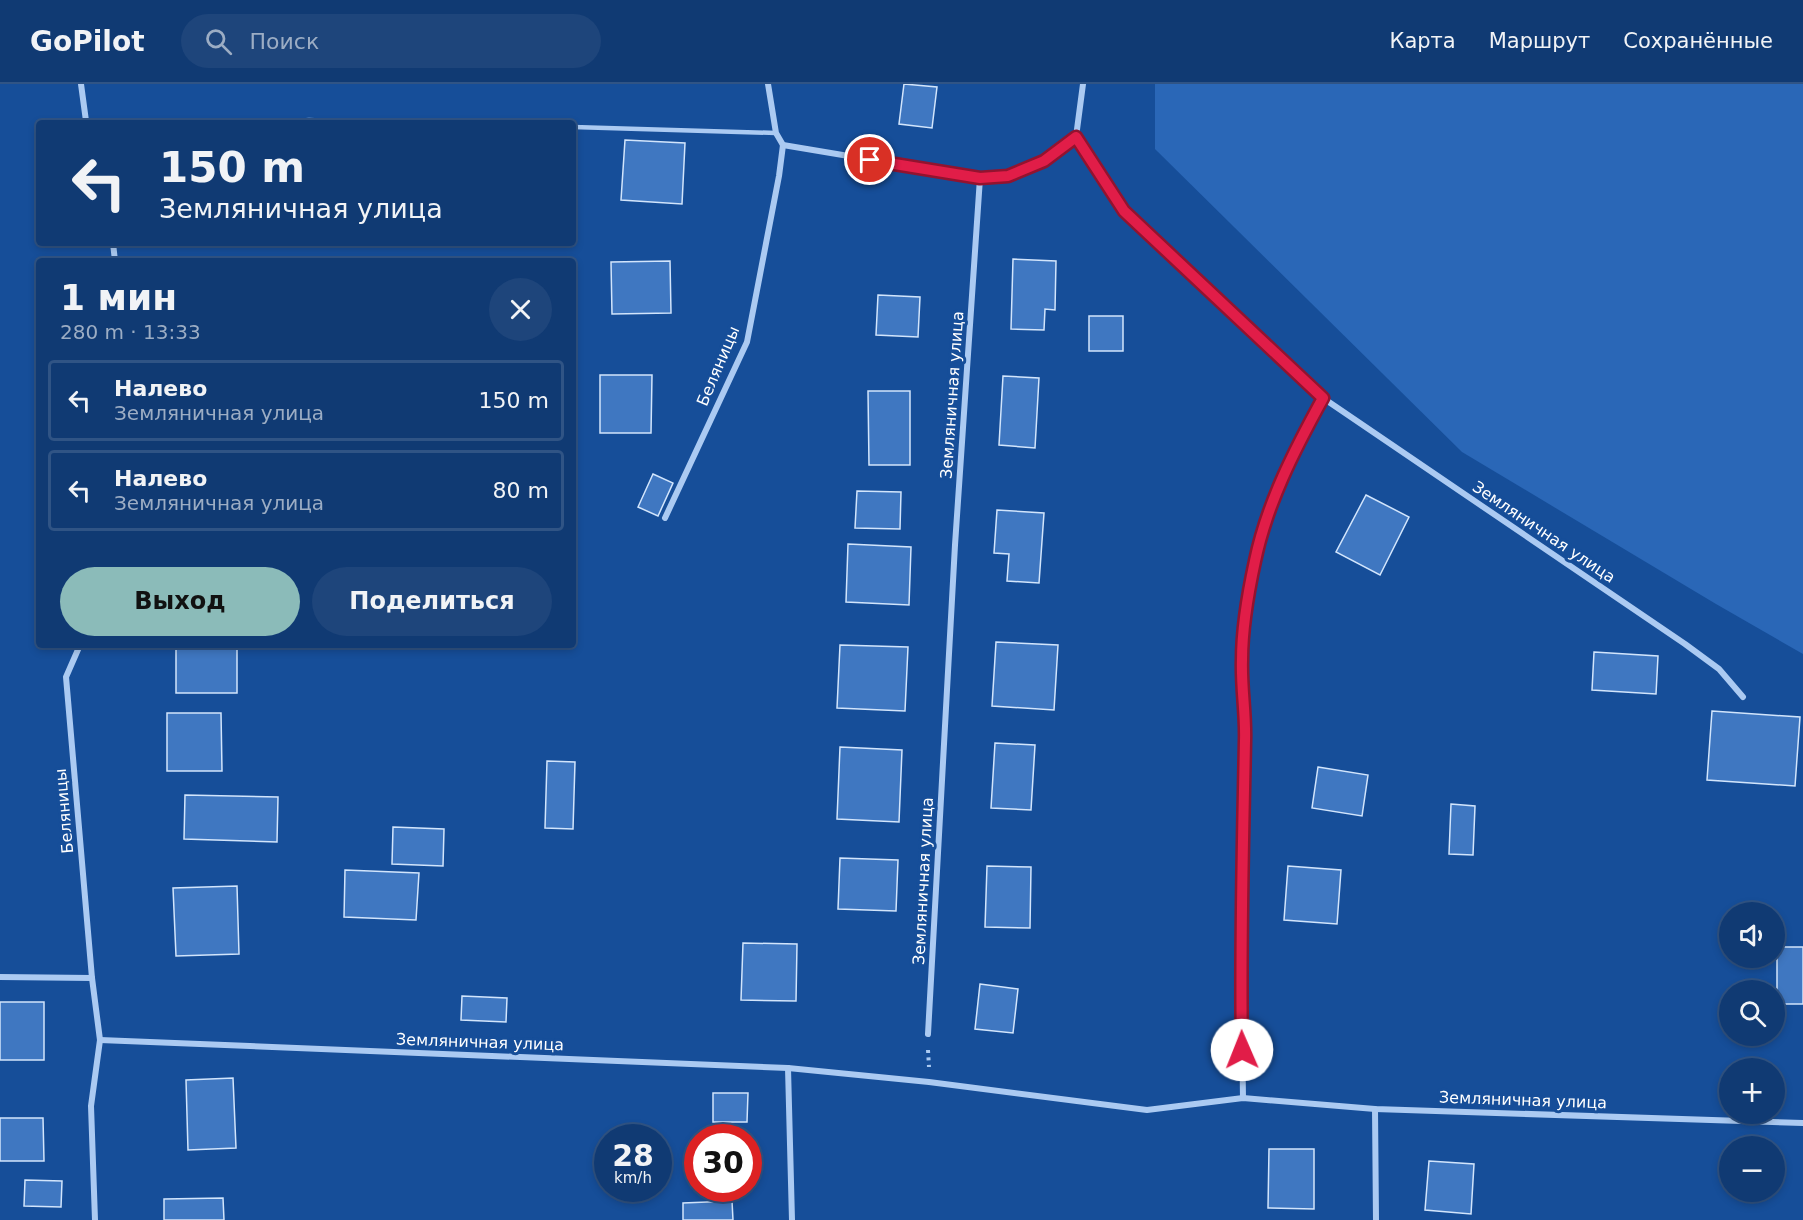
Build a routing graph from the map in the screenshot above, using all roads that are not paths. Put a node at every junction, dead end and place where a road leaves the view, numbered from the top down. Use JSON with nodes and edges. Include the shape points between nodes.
{"nodes":[{"id":1,"x":81,"y":84,"type":"edge"},
{"id":2,"x":768,"y":84,"type":"edge"},
{"id":3,"x":1083,"y":84,"type":"edge"},
{"id":4,"x":86,"y":120,"type":"edge"},
{"id":5,"x":576,"y":128,"type":"edge"},
{"id":6,"x":776,"y":133,"type":"junction"},
{"id":7,"x":1076,"y":137,"type":"junction"},
{"id":8,"x":783,"y":145,"type":"junction"},
{"id":9,"x":980,"y":178,"type":"junction"},
{"id":10,"x":1323,"y":398,"type":"junction"},
{"id":11,"x":665,"y":518,"type":"dead end"},
{"id":12,"x":79,"y":648,"type":"edge"},
{"id":13,"x":1743,"y":697,"type":"dead end"},
{"id":14,"x":0,"y":977,"type":"edge"},
{"id":15,"x":92,"y":978,"type":"junction"},
{"id":16,"x":928,"y":1034,"type":"road end"},
{"id":17,"x":100,"y":1040,"type":"junction"},
{"id":18,"x":788,"y":1068,"type":"junction"},
{"id":19,"x":1243,"y":1098,"type":"junction"},
{"id":20,"x":1375,"y":1108,"type":"junction"},
{"id":21,"x":1803,"y":1123,"type":"edge"},
{"id":22,"x":95,"y":1220,"type":"edge"},
{"id":23,"x":792,"y":1220,"type":"edge"},
{"id":24,"x":1376,"y":1220,"type":"edge"}],
"edges":[{"from":1,"to":4,"type":"street"},
{"from":2,"to":6,"type":"street"},
{"from":3,"to":7,"type":"street"},
{"from":5,"to":6,"type":"lane"},
{"from":6,"to":8,"type":"street"},
{"from":7,"to":9,"type":"street","via":[[1044,161],[1008,176]]},
{"from":7,"to":10,"type":"street","name":"Земляничная улица","via":[[1124,211]]},
{"from":8,"to":9,"type":"street"},
{"from":8,"to":11,"type":"street","name":"Беляницы","via":[[747,342]]},
{"from":9,"to":16,"type":"street","name":"Земляничная улица"},
{"from":10,"to":13,"type":"street","name":"Земляничная улица","via":[[1685,644],[1719,669]]},
{"from":10,"to":19,"type":"street","via":[[1298,444],[1266,521],[1246,601],[1242,660]]},
{"from":12,"to":15,"type":"street","name":"Беляницы","via":[[66,677]]},
{"from":14,"to":15,"type":"street"},
{"from":15,"to":17,"type":"street","name":"Беляницы"},
{"from":17,"to":18,"type":"street","name":"Земляничная улица"},
{"from":17,"to":22,"type":"street","name":"Беляницы","via":[[91,1106]]},
{"from":18,"to":19,"type":"street","name":"Земляничная улица","via":[[1147,1110]]},
{"from":18,"to":23,"type":"street"},
{"from":19,"to":20,"type":"street","name":"Земляничная улица"},
{"from":20,"to":21,"type":"street","name":"Земляничная улица"},
{"from":20,"to":24,"type":"street"}]}
